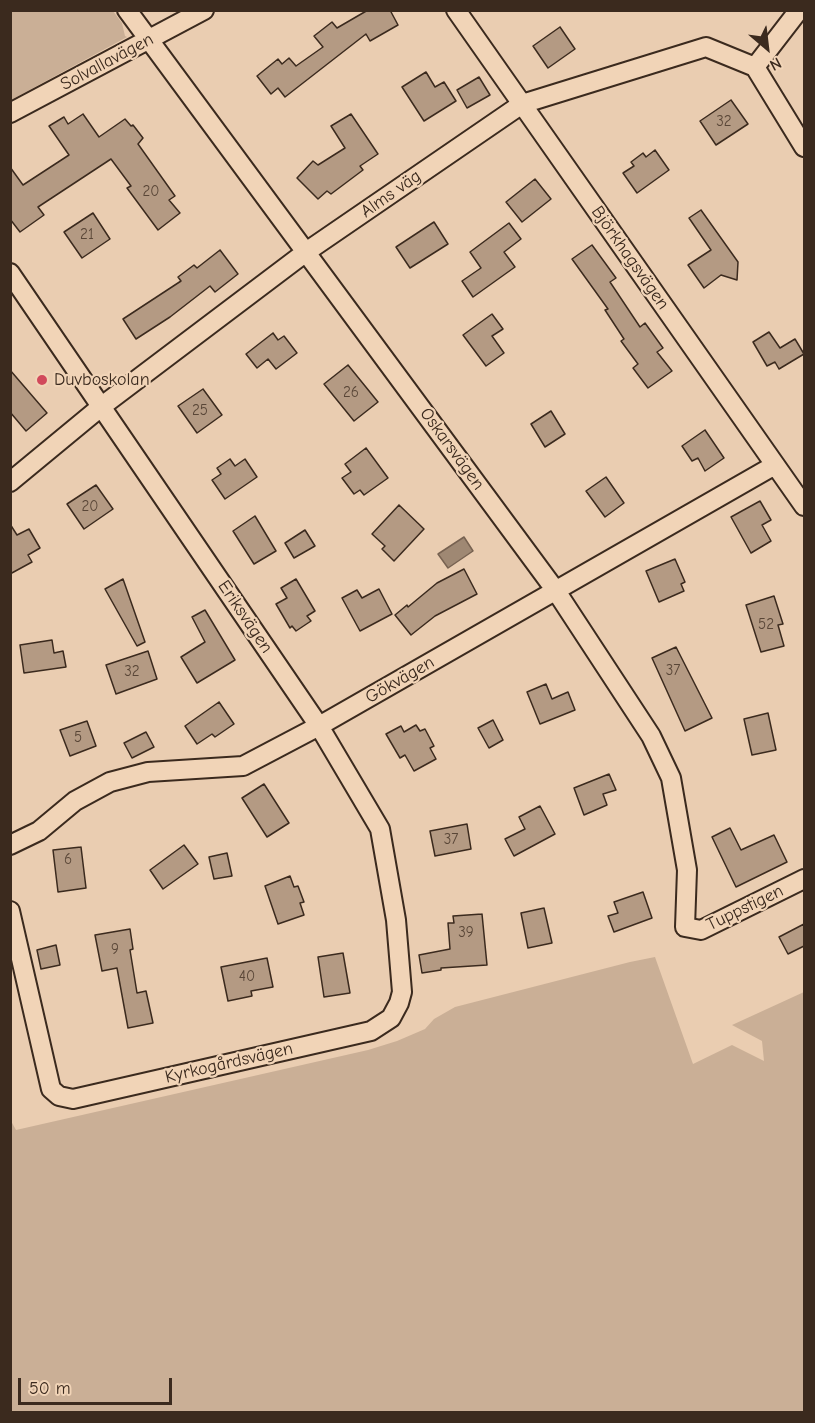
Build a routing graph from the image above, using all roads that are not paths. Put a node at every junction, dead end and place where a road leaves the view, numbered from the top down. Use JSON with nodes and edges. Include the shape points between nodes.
{"nodes":[{"id":1,"x":127,"y":10,"type":"edge"},
{"id":2,"x":204,"y":10,"type":"edge"},
{"id":3,"x":456,"y":10,"type":"edge"},
{"id":4,"x":799,"y":10,"type":"edge"},
{"id":5,"x":149,"y":40,"type":"junction"},
{"id":6,"x":755,"y":68,"type":"junction"},
{"id":7,"x":522,"y":104,"type":"junction"},
{"id":8,"x":10,"y":113,"type":"edge"},
{"id":9,"x":804,"y":147,"type":"edge"},
{"id":10,"x":306,"y":252,"type":"junction"},
{"id":11,"x":10,"y":273,"type":"edge"},
{"id":12,"x":102,"y":406,"type":"junction"},
{"id":13,"x":775,"y":465,"type":"junction"},
{"id":14,"x":10,"y":482,"type":"edge"},
{"id":15,"x":804,"y":506,"type":"edge"},
{"id":16,"x":556,"y":591,"type":"junction"},
{"id":17,"x":319,"y":726,"type":"junction"},
{"id":18,"x":10,"y":845,"type":"edge"},
{"id":19,"x":804,"y":879,"type":"edge"},
{"id":20,"x":10,"y":911,"type":"edge"},
{"id":21,"x":685,"y":927,"type":"joint"},
{"id":22,"x":17,"y":977,"type":"edge"},
{"id":23,"x":402,"y":992,"type":"joint"}],
"edges":[{"from":1,"to":5,"type":"street","name":"Oskarsvägen"},
{"from":2,"to":5,"type":"street","name":"Solvallavägen"},
{"from":3,"to":7,"type":"street","name":"Björkhagsvägen"},
{"from":4,"to":6,"type":"street"},
{"from":5,"to":8,"type":"street","name":"Solvallavägen"},
{"from":5,"to":10,"type":"street","name":"Oskarsvägen"},
{"from":6,"to":7,"type":"street","name":"Alms väg","via":[[706,47]]},
{"from":6,"to":9,"type":"street"},
{"from":7,"to":10,"type":"street","name":"Alms väg"},
{"from":7,"to":13,"type":"street","name":"Björkhagsvägen"},
{"from":10,"to":12,"type":"street","name":"Alms väg"},
{"from":10,"to":16,"type":"street","name":"Oskarsvägen"},
{"from":11,"to":12,"type":"street","name":"Eriksvägen"},
{"from":12,"to":14,"type":"street","name":"Alms väg"},
{"from":12,"to":17,"type":"street","name":"Eriksvägen"},
{"from":13,"to":15,"type":"street","name":"Björkhagsvägen"},
{"from":13,"to":16,"type":"street","name":"Gökvägen"},
{"from":16,"to":17,"type":"street","name":"Gökvägen"},
{"from":16,"to":21,"type":"street","name":"Oskarsvägen","via":[[651,736],[671,778],[687,870]]},
{"from":17,"to":18,"type":"street","name":"Gökvägen","via":[[243,766],[148,772],[110,782],[75,801],[39,831]]},
{"from":17,"to":23,"type":"street","name":"Eriksvägen","via":[[380,829],[396,920]]},
{"from":19,"to":21,"type":"street","name":"Tuppstigen","via":[[702,930]]},
{"from":20,"to":22,"type":"street"},
{"from":22,"to":23,"type":"street","name":"Kyrkogårdsvägen","via":[[51,1089],[58,1096],[73,1099],[371,1031],[391,1018]]}]}
